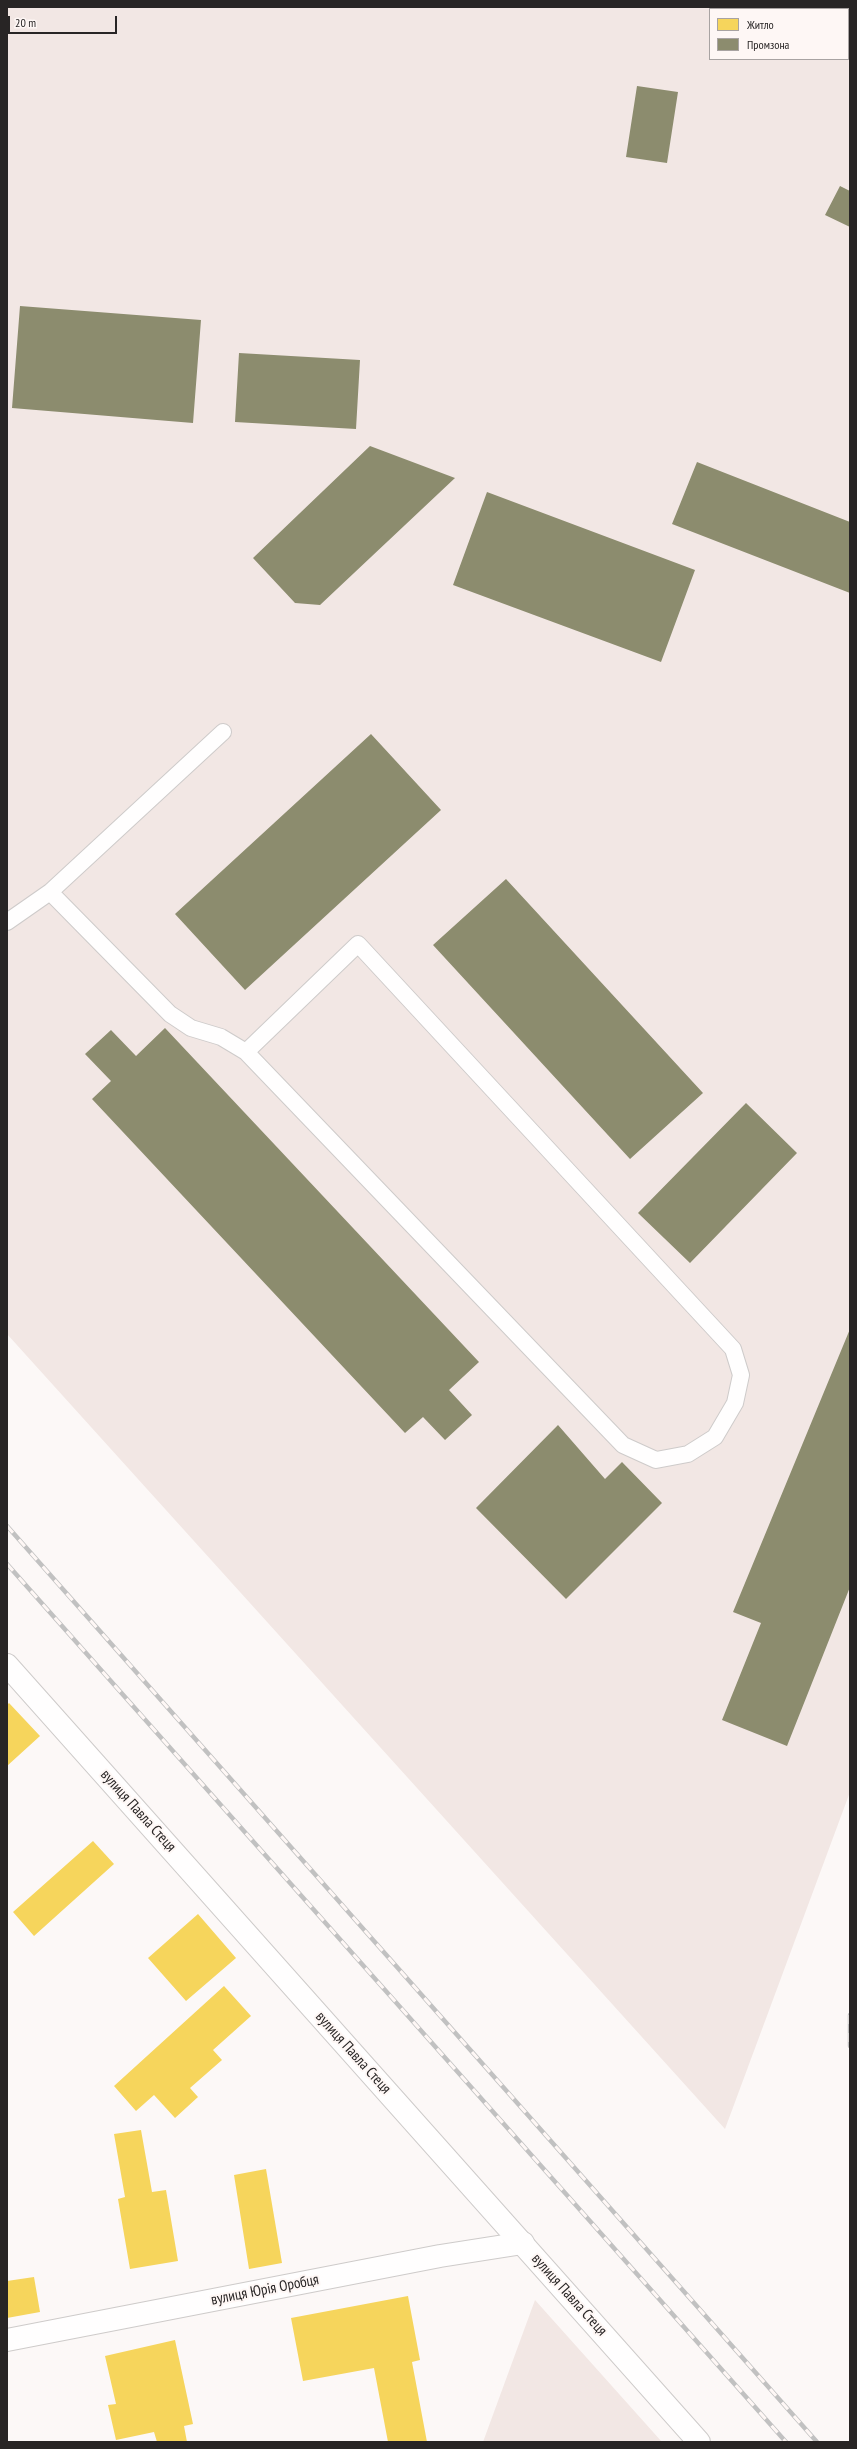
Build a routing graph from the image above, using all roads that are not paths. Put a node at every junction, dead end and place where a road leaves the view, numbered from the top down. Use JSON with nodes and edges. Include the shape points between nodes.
{"nodes":[{"id":1,"x":223,"y":732,"type":"dead end"},
{"id":2,"x":50,"y":892,"type":"junction"},
{"id":3,"x":7,"y":922,"type":"edge"},
{"id":4,"x":246,"y":1052,"type":"junction"},
{"id":5,"x":7,"y":1665,"type":"edge"},
{"id":6,"x":523,"y":2243,"type":"junction"},
{"id":7,"x":7,"y":2340,"type":"edge"},
{"id":8,"x":699,"y":2442,"type":"edge"}],
"edges":[{"from":1,"to":2,"type":"lane"},
{"from":2,"to":3,"type":"lane"},
{"from":2,"to":4,"type":"lane","via":[[170,1014],[191,1028],[221,1037]]},
{"from":4,"to":4,"type":"lane","via":[[623,1445],[656,1460],[688,1454],[715,1437],[734,1403],[741,1375],[733,1349],[358,944]]},
{"from":5,"to":6,"type":"street","name":"вулиця Павла Стеця"},
{"from":6,"to":7,"type":"street","name":"вулиця Юрія Оробця","via":[[440,2256]]},
{"from":6,"to":8,"type":"street","name":"вулиця Павла Стеця"}]}
